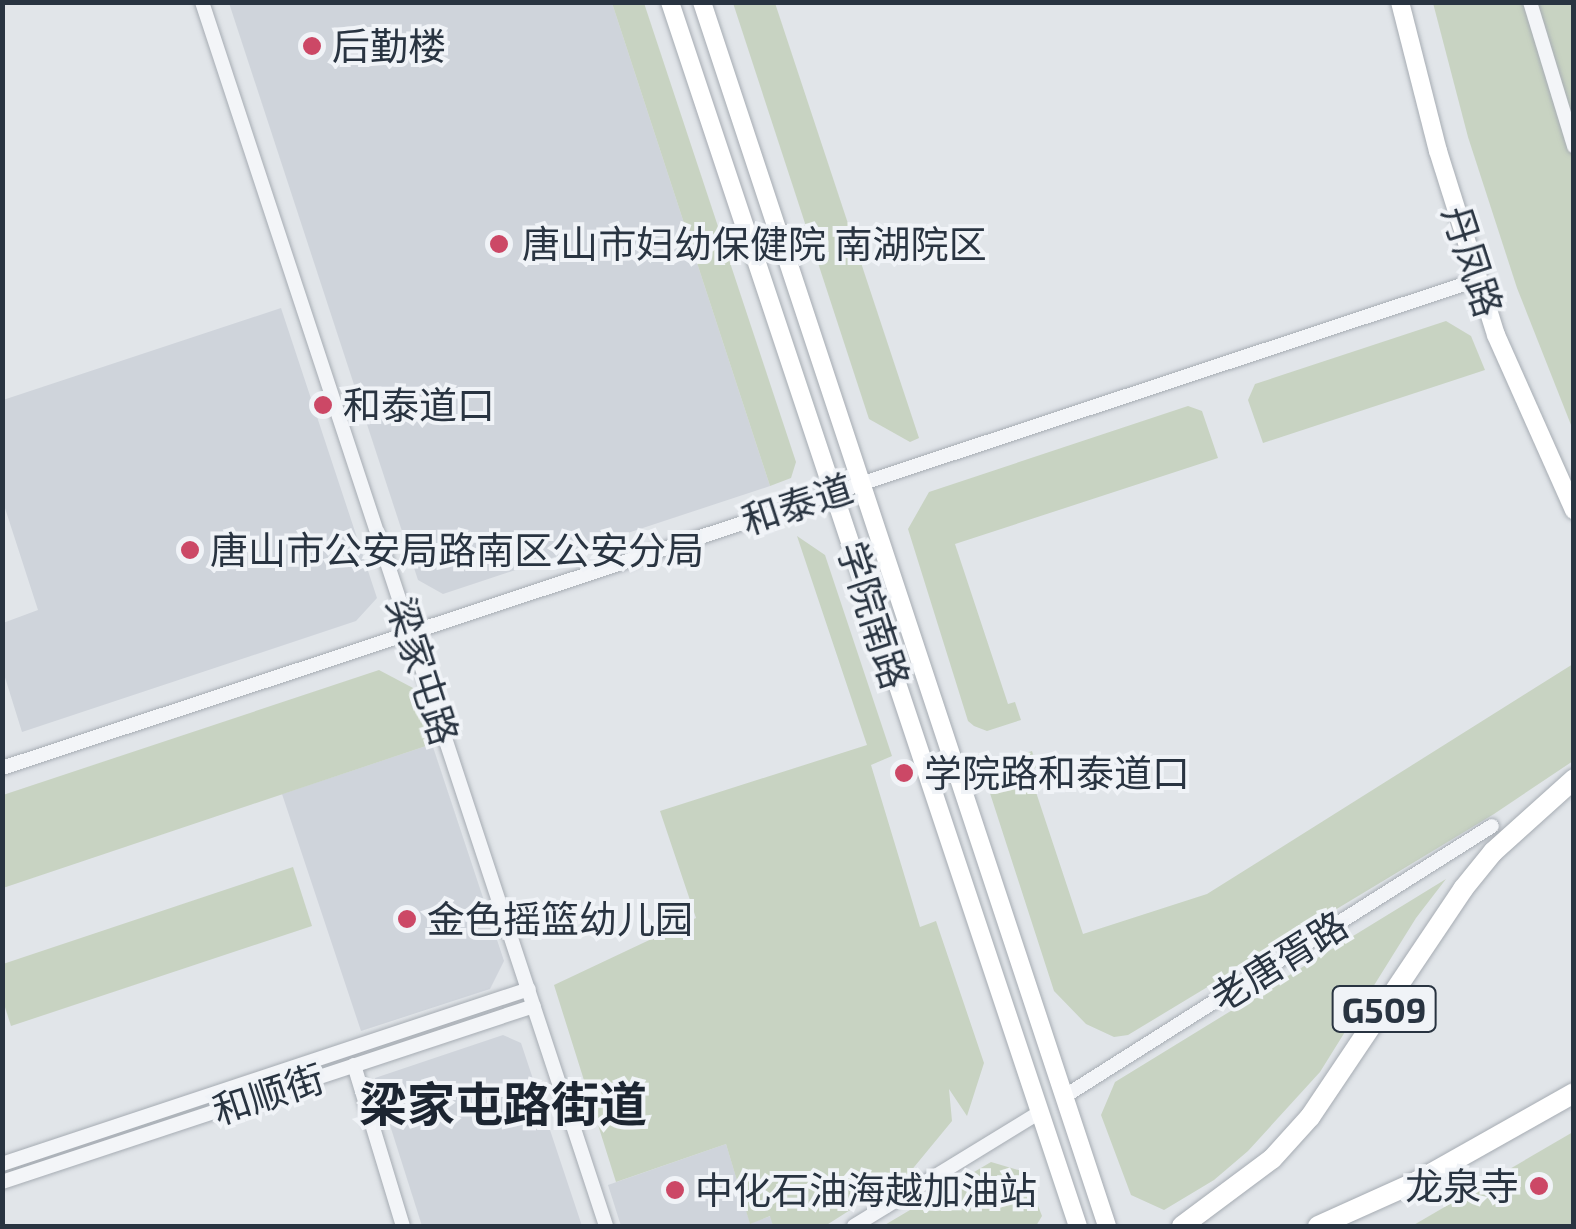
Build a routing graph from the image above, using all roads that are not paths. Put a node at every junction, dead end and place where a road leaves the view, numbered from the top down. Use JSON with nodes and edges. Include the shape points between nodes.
{"nodes":[{"id":1,"x":202,"y":2,"type":"edge"},
{"id":2,"x":670,"y":2,"type":"edge"},
{"id":3,"x":702,"y":2,"type":"edge"},
{"id":4,"x":1400,"y":2,"type":"edge"},
{"id":5,"x":1530,"y":2,"type":"edge"},
{"id":6,"x":1574,"y":146,"type":"edge"},
{"id":7,"x":1478,"y":280,"type":"junction"},
{"id":8,"x":861,"y":483,"type":"junction"},
{"id":9,"x":833,"y":492,"type":"junction"},
{"id":10,"x":1574,"y":510,"type":"edge"},
{"id":11,"x":410,"y":631,"type":"junction"},
{"id":12,"x":2,"y":768,"type":"edge"},
{"id":13,"x":1574,"y":778,"type":"edge"},
{"id":14,"x":1492,"y":826,"type":"dead end"},
{"id":15,"x":529,"y":989,"type":"junction"},
{"id":16,"x":534,"y":1006,"type":"junction"},
{"id":17,"x":354,"y":1065,"type":"junction"},
{"id":18,"x":1574,"y":1092,"type":"edge"},
{"id":19,"x":1065,"y":1096,"type":"junction"},
{"id":20,"x":1040,"y":1112,"type":"junction"},
{"id":21,"x":2,"y":1164,"type":"edge"},
{"id":22,"x":2,"y":1182,"type":"edge"},
{"id":23,"x":403,"y":1226,"type":"edge"},
{"id":24,"x":606,"y":1226,"type":"edge"},
{"id":25,"x":854,"y":1226,"type":"edge"},
{"id":26,"x":1078,"y":1226,"type":"edge"},
{"id":27,"x":1107,"y":1226,"type":"edge"},
{"id":28,"x":1182,"y":1226,"type":"edge"},
{"id":29,"x":1318,"y":1226,"type":"edge"}],
"edges":[{"from":1,"to":11,"type":"street","name":"梁家屯路"},
{"from":2,"to":9,"type":"main road","name":"学院南路"},
{"from":3,"to":8,"type":"main road","name":"学院南路"},
{"from":4,"to":7,"type":"main road","name":"丹凤路"},
{"from":5,"to":6,"type":"street"},
{"from":7,"to":8,"type":"street","name":"和泰道"},
{"from":7,"to":10,"type":"main road","name":"丹凤路","via":[[1519,395]]},
{"from":8,"to":9,"type":"street","name":"和泰道"},
{"from":8,"to":19,"type":"main road","name":"学院南路"},
{"from":9,"to":11,"type":"street","name":"和泰道"},
{"from":9,"to":20,"type":"main road","name":"学院南路"},
{"from":11,"to":12,"type":"street","name":"和泰道"},
{"from":11,"to":15,"type":"street","name":"梁家屯路"},
{"from":13,"to":28,"type":"highway","number":"G509","via":[[1506,839],[1463,890],[1310,1117],[1260,1170]]},
{"from":14,"to":19,"type":"street","name":"老唐胥路"},
{"from":15,"to":16,"type":"street","name":"梁家屯路"},
{"from":15,"to":21,"type":"street","name":"和顺街"},
{"from":16,"to":17,"type":"street","name":"和顺街"},
{"from":16,"to":24,"type":"street","name":"梁家屯路"},
{"from":17,"to":22,"type":"street","name":"和顺街"},
{"from":17,"to":23,"type":"street"},
{"from":18,"to":29,"type":"highway","via":[[1416,1182]]},
{"from":19,"to":27,"type":"main road","name":"学院南路"},
{"from":20,"to":25,"type":"street"},
{"from":20,"to":26,"type":"main road","name":"学院南路"}]}
